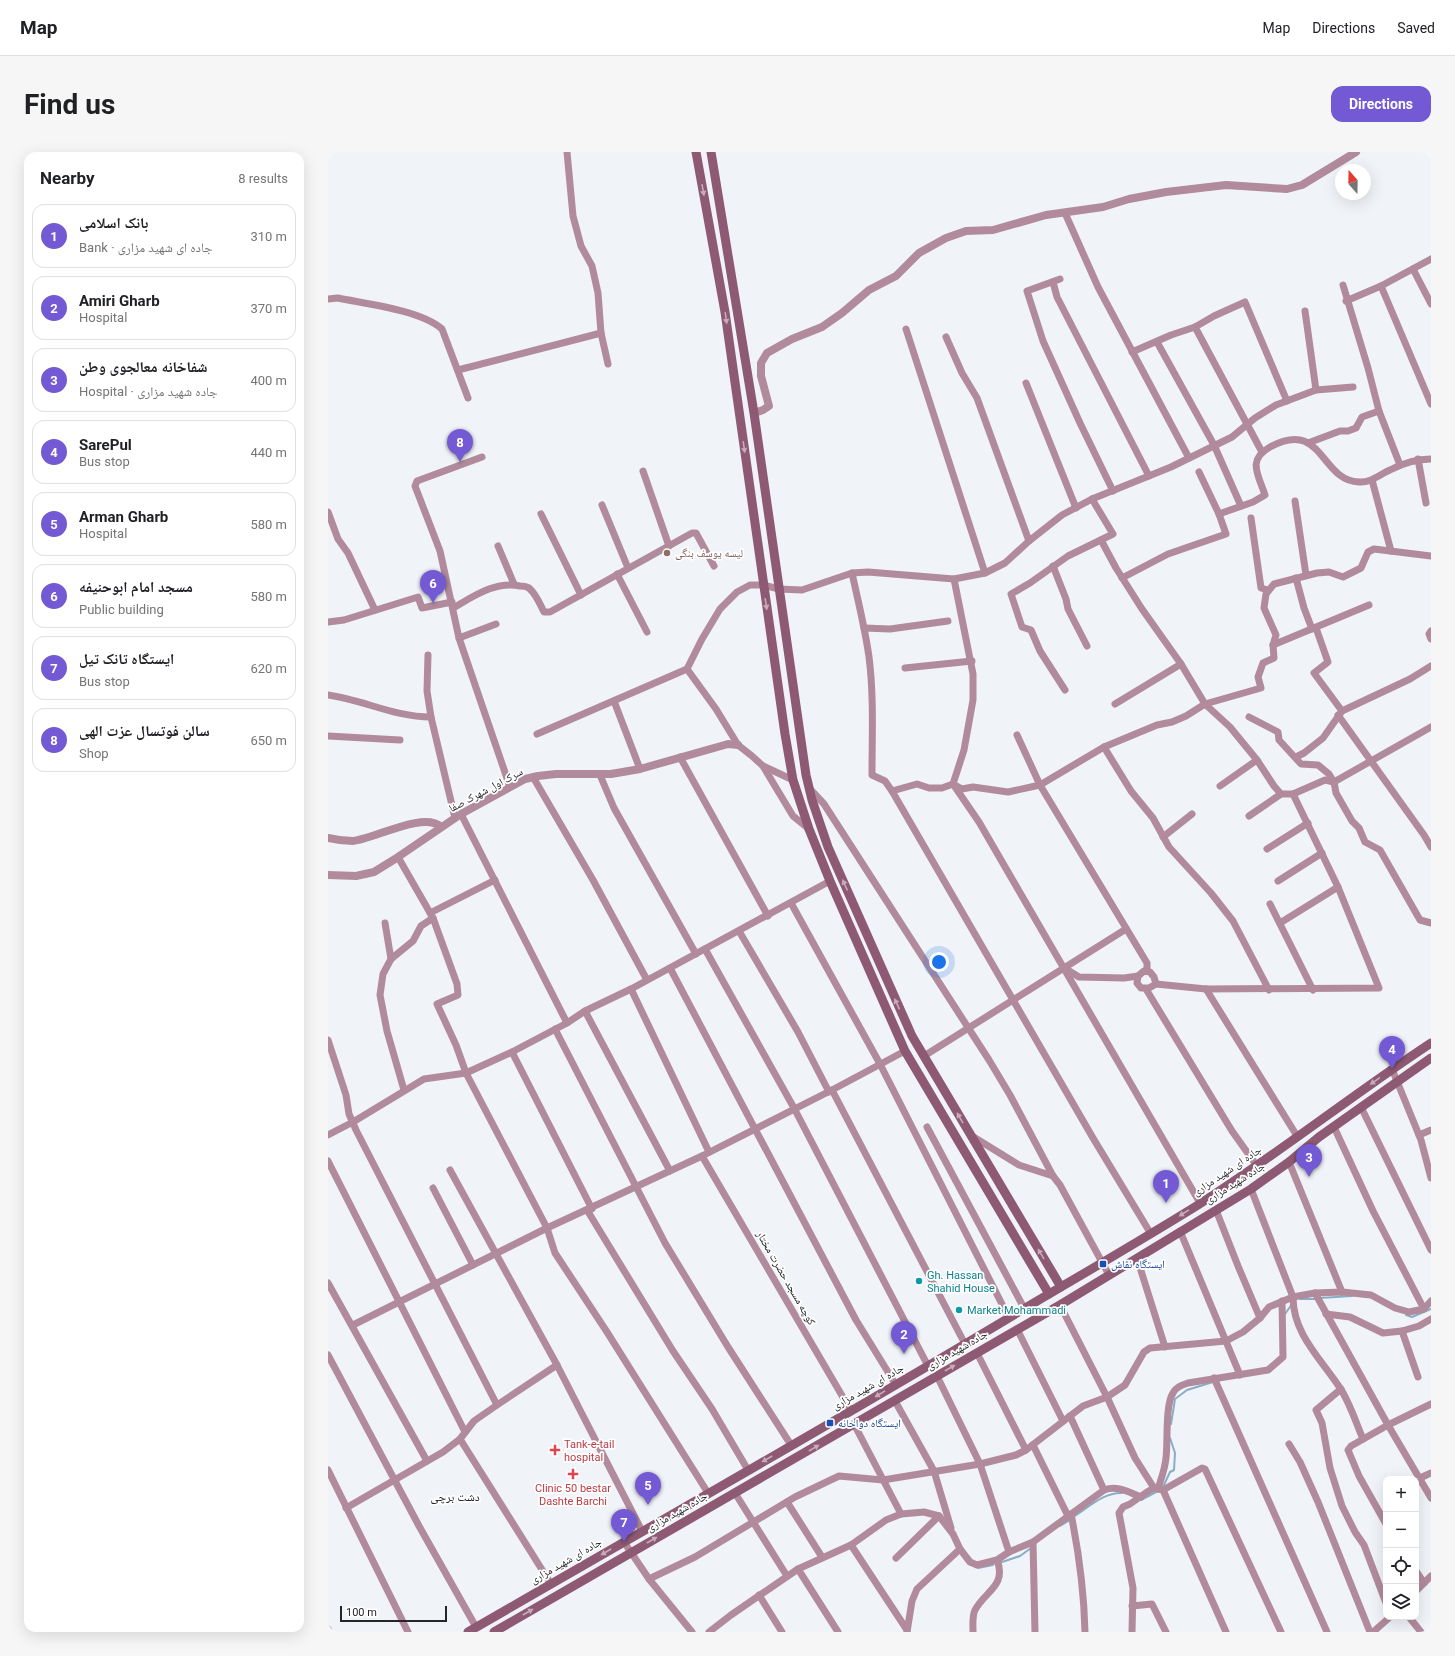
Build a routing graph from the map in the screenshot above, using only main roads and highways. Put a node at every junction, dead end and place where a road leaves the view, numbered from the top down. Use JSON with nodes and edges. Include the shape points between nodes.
{"nodes":[{"id":1,"x":696,"y":152,"type":"edge"},
{"id":2,"x":711,"y":152,"type":"edge"},
{"id":3,"x":812,"y":800,"type":"junction"},
{"id":4,"x":799,"y":802,"type":"junction"},
{"id":5,"x":1431,"y":1043,"type":"edge"},
{"id":6,"x":1431,"y":1058,"type":"edge"},
{"id":7,"x":1061,"y":1287,"type":"junction"},
{"id":8,"x":1049,"y":1294,"type":"junction"},
{"id":9,"x":468,"y":1632,"type":"edge"},
{"id":10,"x":494,"y":1632,"type":"edge"}],
"edges":[{"from":1,"to":4,"type":"main road","one_way":true,"via":[[725,312],[763,585],[793,780]]},
{"from":2,"to":3,"type":"main road","via":[[754,413],[805,768]]},
{"from":3,"to":4,"type":"main road"},
{"from":7,"to":3,"type":"main road","one_way":true,"via":[[912,1036],[828,846]]},
{"from":4,"to":8,"type":"main road","via":[[830,882],[905,1050]]},
{"from":5,"to":7,"type":"main road","name":"جاده ای شهید مزاری","one_way":true,"via":[[1257,1166],[1151,1234]]},
{"from":10,"to":6,"type":"main road","name":"جاده شهید مزاری","one_way":true,"via":[[1138,1258],[1251,1188]]},
{"from":7,"to":8,"type":"main road","name":"جاده ای شهید مزاری"},
{"from":8,"to":9,"type":"main road","name":"جاده ای شهید مزاری","one_way":true}]}
